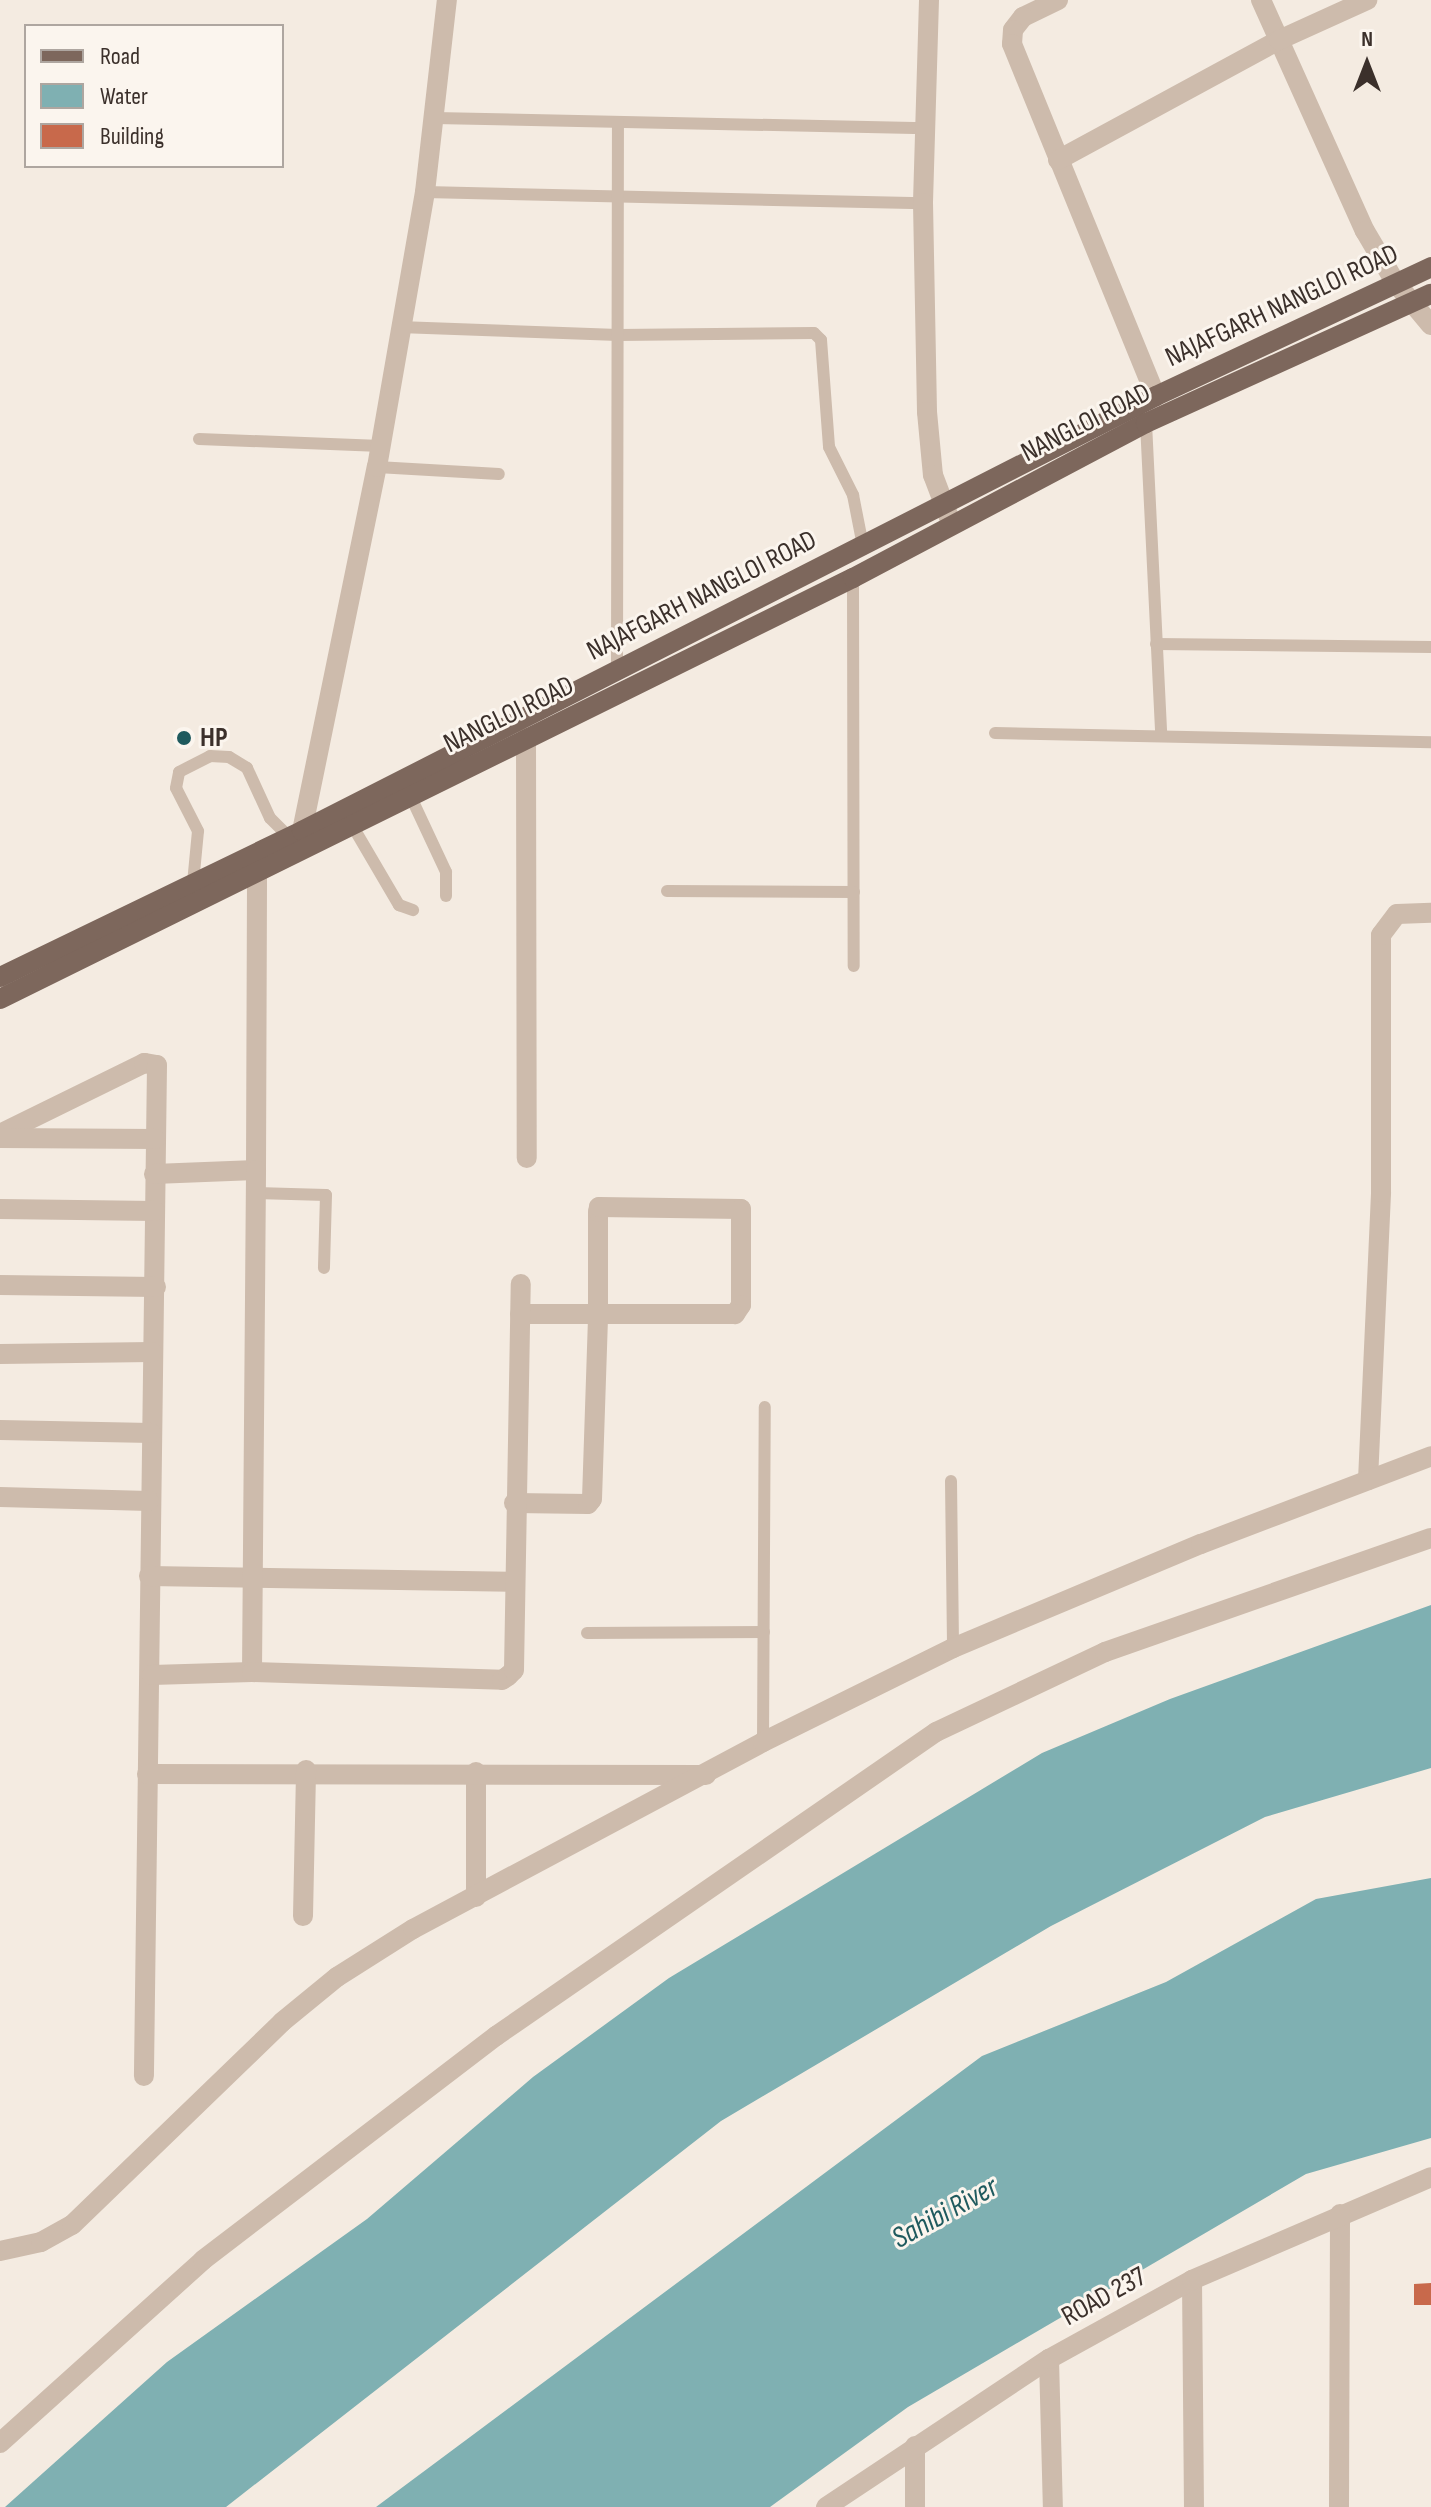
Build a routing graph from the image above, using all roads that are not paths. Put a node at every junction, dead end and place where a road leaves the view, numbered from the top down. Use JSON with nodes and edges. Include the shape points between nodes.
{"nodes":[{"id":1,"x":447,"y":0,"type":"edge"},
{"id":2,"x":929,"y":0,"type":"edge"},
{"id":3,"x":1058,"y":0,"type":"edge"},
{"id":4,"x":1261,"y":0,"type":"edge"},
{"id":5,"x":1367,"y":0,"type":"edge"},
{"id":6,"x":1279,"y":40,"type":"junction"},
{"id":7,"x":435,"y":118,"type":"junction"},
{"id":8,"x":618,"y":122,"type":"junction"},
{"id":9,"x":926,"y":128,"type":"junction"},
{"id":10,"x":1058,"y":160,"type":"junction"},
{"id":11,"x":425,"y":192,"type":"junction"},
{"id":12,"x":616,"y":193,"type":"junction"},
{"id":13,"x":923,"y":203,"type":"junction"},
{"id":14,"x":1431,"y":267,"type":"edge"},
{"id":15,"x":1395,"y":282,"type":"junction"},
{"id":16,"x":1431,"y":294,"type":"edge"},
{"id":17,"x":1412,"y":303,"type":"junction"},
{"id":18,"x":1431,"y":325,"type":"edge"},
{"id":19,"x":399,"y":327,"type":"junction"},
{"id":20,"x":618,"y":335,"type":"junction"},
{"id":21,"x":1156,"y":396,"type":"junction"},
{"id":22,"x":1146,"y":423,"type":"junction"},
{"id":23,"x":199,"y":439,"type":"dead end"},
{"id":24,"x":381,"y":446,"type":"junction"},
{"id":25,"x":377,"y":467,"type":"junction"},
{"id":26,"x":499,"y":474,"type":"dead end"},
{"id":27,"x":946,"y":514,"type":"junction"},
{"id":28,"x":863,"y":546,"type":"junction"},
{"id":29,"x":853,"y":578,"type":"junction"},
{"id":30,"x":1156,"y":644,"type":"junction"},
{"id":31,"x":1431,"y":647,"type":"edge"},
{"id":32,"x":617,"y":669,"type":"junction"},
{"id":33,"x":995,"y":733,"type":"dead end"},
{"id":34,"x":1161,"y":734,"type":"junction"},
{"id":35,"x":526,"y":738,"type":"junction"},
{"id":36,"x":1431,"y":742,"type":"edge"},
{"id":37,"x":410,"y":795,"type":"junction"},
{"id":38,"x":352,"y":825,"type":"junction"},
{"id":39,"x":300,"y":838,"type":"junction"},
{"id":40,"x":257,"y":875,"type":"junction"},
{"id":41,"x":193,"y":883,"type":"junction"},
{"id":42,"x":667,"y":891,"type":"dead end"},
{"id":43,"x":854,"y":892,"type":"junction"},
{"id":44,"x":446,"y":896,"type":"dead end"},
{"id":45,"x":413,"y":910,"type":"dead end"},
{"id":46,"x":1431,"y":913,"type":"edge"},
{"id":47,"x":854,"y":966,"type":"dead end"},
{"id":48,"x":0,"y":977,"type":"edge"},
{"id":49,"x":0,"y":999,"type":"edge"},
{"id":50,"x":0,"y":1136,"type":"edge"},
{"id":51,"x":155,"y":1139,"type":"junction"},
{"id":52,"x":527,"y":1158,"type":"dead end"},
{"id":53,"x":256,"y":1170,"type":"junction"},
{"id":54,"x":154,"y":1174,"type":"junction"},
{"id":55,"x":256,"y":1193,"type":"junction"},
{"id":56,"x":0,"y":1209,"type":"edge"},
{"id":57,"x":155,"y":1211,"type":"junction"},
{"id":58,"x":324,"y":1268,"type":"dead end"},
{"id":59,"x":521,"y":1284,"type":"dead end"},
{"id":60,"x":0,"y":1285,"type":"edge"},
{"id":61,"x":156,"y":1287,"type":"junction"},
{"id":62,"x":520,"y":1314,"type":"junction"},
{"id":63,"x":598,"y":1314,"type":"junction"},
{"id":64,"x":152,"y":1352,"type":"junction"},
{"id":65,"x":0,"y":1354,"type":"edge"},
{"id":66,"x":765,"y":1407,"type":"dead end"},
{"id":67,"x":0,"y":1430,"type":"edge"},
{"id":68,"x":151,"y":1433,"type":"junction"},
{"id":69,"x":1431,"y":1456,"type":"edge"},
{"id":70,"x":1368,"y":1480,"type":"junction"},
{"id":71,"x":951,"y":1481,"type":"dead end"},
{"id":72,"x":0,"y":1497,"type":"edge"},
{"id":73,"x":149,"y":1501,"type":"junction"},
{"id":74,"x":514,"y":1503,"type":"junction"},
{"id":75,"x":1431,"y":1538,"type":"edge"},
{"id":76,"x":149,"y":1576,"type":"junction"},
{"id":77,"x":251,"y":1580,"type":"junction"},
{"id":78,"x":512,"y":1582,"type":"junction"},
{"id":79,"x":764,"y":1632,"type":"junction"},
{"id":80,"x":587,"y":1633,"type":"dead end"},
{"id":81,"x":953,"y":1648,"type":"junction"},
{"id":82,"x":252,"y":1672,"type":"junction"},
{"id":83,"x":152,"y":1675,"type":"junction"},
{"id":84,"x":763,"y":1742,"type":"junction"},
{"id":85,"x":306,"y":1770,"type":"junction"},
{"id":86,"x":476,"y":1772,"type":"junction"},
{"id":87,"x":147,"y":1774,"type":"junction"},
{"id":88,"x":709,"y":1775,"type":"junction"},
{"id":89,"x":476,"y":1897,"type":"junction"},
{"id":90,"x":303,"y":1916,"type":"dead end"},
{"id":91,"x":144,"y":2076,"type":"dead end"},
{"id":92,"x":1431,"y":2177,"type":"edge"},
{"id":93,"x":1340,"y":2214,"type":"junction"},
{"id":94,"x":0,"y":2251,"type":"edge"},
{"id":95,"x":1192,"y":2280,"type":"junction"},
{"id":96,"x":1049,"y":2359,"type":"junction"},
{"id":97,"x":0,"y":2443,"type":"edge"},
{"id":98,"x":915,"y":2446,"type":"junction"},
{"id":99,"x":826,"y":2507,"type":"edge"},
{"id":100,"x":915,"y":2507,"type":"edge"},
{"id":101,"x":1053,"y":2507,"type":"edge"},
{"id":102,"x":1194,"y":2507,"type":"edge"},
{"id":103,"x":1339,"y":2507,"type":"edge"}],
"edges":[{"from":1,"to":7,"type":"street"},
{"from":2,"to":9,"type":"street"},
{"from":3,"to":10,"type":"street","via":[[1023,17],[1012,37]]},
{"from":4,"to":6,"type":"street"},
{"from":5,"to":6,"type":"street"},
{"from":6,"to":10,"type":"street"},
{"from":6,"to":15,"type":"street","via":[[1365,231]]},
{"from":7,"to":8,"type":"lane"},
{"from":7,"to":11,"type":"street"},
{"from":8,"to":9,"type":"lane"},
{"from":8,"to":12,"type":"lane"},
{"from":9,"to":13,"type":"street"},
{"from":10,"to":21,"type":"street"},
{"from":11,"to":12,"type":"lane"},
{"from":11,"to":19,"type":"street"},
{"from":12,"to":13,"type":"lane"},
{"from":12,"to":20,"type":"lane"},
{"from":13,"to":27,"type":"street","via":[[929,441]]},
{"from":14,"to":15,"type":"main road","name":"NAJAFGARH NANGLOI ROAD"},
{"from":15,"to":17,"type":"street"},
{"from":15,"to":21,"type":"main road","name":"NAJAFGARH NANGLOI ROAD"},
{"from":16,"to":17,"type":"main road","name":"NANGLOI ROAD"},
{"from":17,"to":18,"type":"street"},
{"from":17,"to":22,"type":"main road","name":"NANGLOI ROAD"},
{"from":19,"to":20,"type":"lane"},
{"from":19,"to":24,"type":"street"},
{"from":20,"to":28,"type":"lane","via":[[818,336],[829,447],[853,495]]},
{"from":20,"to":32,"type":"lane"},
{"from":21,"to":27,"type":"main road","name":"NAJAFGARH NANGLOI ROAD"},
{"from":22,"to":27,"type":"main road","name":"NANGLOI ROAD"},
{"from":22,"to":30,"type":"lane"},
{"from":23,"to":24,"type":"lane"},
{"from":24,"to":25,"type":"street"},
{"from":25,"to":26,"type":"lane"},
{"from":25,"to":39,"type":"street"},
{"from":27,"to":28,"type":"main road","name":"NAJAFGARH NANGLOI ROAD"},
{"from":27,"to":29,"type":"main road","name":"NANGLOI ROAD"},
{"from":28,"to":32,"type":"main road","name":"NAJAFGARH NANGLOI ROAD"},
{"from":29,"to":35,"type":"main road","name":"NANGLOI ROAD"},
{"from":29,"to":43,"type":"lane"},
{"from":30,"to":31,"type":"lane"},
{"from":30,"to":34,"type":"lane"},
{"from":32,"to":39,"type":"main road","name":"NAJAFGARH NANGLOI ROAD"},
{"from":33,"to":34,"type":"lane"},
{"from":34,"to":36,"type":"lane"},
{"from":35,"to":37,"type":"main road","name":"NANGLOI ROAD"},
{"from":35,"to":52,"type":"street"},
{"from":37,"to":38,"type":"main road","name":"NANGLOI ROAD"},
{"from":37,"to":44,"type":"lane","via":[[446,872]]},
{"from":38,"to":39,"type":"main road","name":"NANGLOI ROAD"},
{"from":38,"to":45,"type":"lane","via":[[399,905]]},
{"from":39,"to":40,"type":"main road","name":"NANGLOI ROAD"},
{"from":39,"to":41,"type":"main road","name":"NAJAFGARH NANGLOI ROAD"},
{"from":39,"to":41,"type":"lane","via":[[270,818],[247,768],[229,757],[210,756],[179,772],[176,788],[198,831]]},
{"from":40,"to":49,"type":"main road","name":"NANGLOI ROAD"},
{"from":40,"to":53,"type":"street"},
{"from":41,"to":48,"type":"main road","name":"NAJAFGARH NANGLOI ROAD"},
{"from":42,"to":43,"type":"lane"},
{"from":43,"to":47,"type":"lane"},
{"from":46,"to":70,"type":"street","via":[[1397,914],[1381,935],[1381,1192]]},
{"from":50,"to":51,"type":"street"},
{"from":50,"to":51,"type":"street","via":[[151,1061],[157,1070]]},
{"from":51,"to":54,"type":"street"},
{"from":53,"to":54,"type":"street"},
{"from":53,"to":55,"type":"street"},
{"from":54,"to":57,"type":"street"},
{"from":55,"to":58,"type":"lane","via":[[326,1195]]},
{"from":55,"to":77,"type":"street"},
{"from":56,"to":57,"type":"street"},
{"from":57,"to":61,"type":"street"},
{"from":59,"to":62,"type":"street"},
{"from":60,"to":61,"type":"street"},
{"from":61,"to":64,"type":"street"},
{"from":62,"to":63,"type":"street"},
{"from":62,"to":74,"type":"street"},
{"from":63,"to":63,"type":"street","via":[[741,1311],[740,1205],[599,1207]]},
{"from":63,"to":74,"type":"street","via":[[592,1499],[588,1504]]},
{"from":64,"to":65,"type":"street"},
{"from":64,"to":68,"type":"street"},
{"from":66,"to":79,"type":"lane"},
{"from":67,"to":68,"type":"street"},
{"from":68,"to":73,"type":"street"},
{"from":69,"to":70,"type":"street"},
{"from":70,"to":81,"type":"street"},
{"from":71,"to":81,"type":"lane"},
{"from":72,"to":73,"type":"street"},
{"from":73,"to":76,"type":"street"},
{"from":74,"to":78,"type":"street"},
{"from":75,"to":97,"type":"street","via":[[1105,1652],[936,1732],[496,2036],[203,2260]]},
{"from":76,"to":77,"type":"street"},
{"from":76,"to":83,"type":"street"},
{"from":77,"to":78,"type":"street"},
{"from":77,"to":82,"type":"street"},
{"from":78,"to":82,"type":"street","via":[[514,1670],[502,1680]]},
{"from":79,"to":80,"type":"lane"},
{"from":79,"to":84,"type":"lane"},
{"from":81,"to":84,"type":"street"},
{"from":82,"to":83,"type":"street"},
{"from":83,"to":87,"type":"street"},
{"from":84,"to":88,"type":"street"},
{"from":85,"to":86,"type":"street"},
{"from":85,"to":87,"type":"street"},
{"from":85,"to":90,"type":"street"},
{"from":86,"to":88,"type":"street"},
{"from":86,"to":89,"type":"street"},
{"from":87,"to":91,"type":"street"},
{"from":88,"to":89,"type":"street"},
{"from":89,"to":94,"type":"street","via":[[370,1954],[318,1992],[72,2225],[41,2242]]},
{"from":92,"to":93,"type":"street","name":"ROAD 237"},
{"from":93,"to":95,"type":"street","name":"ROAD 237"},
{"from":93,"to":103,"type":"street"},
{"from":95,"to":96,"type":"street","name":"ROAD 237"},
{"from":95,"to":102,"type":"street"},
{"from":96,"to":98,"type":"street","name":"ROAD 237"},
{"from":96,"to":101,"type":"street"},
{"from":98,"to":99,"type":"street","name":"ROAD 237"},
{"from":98,"to":100,"type":"street"}]}
